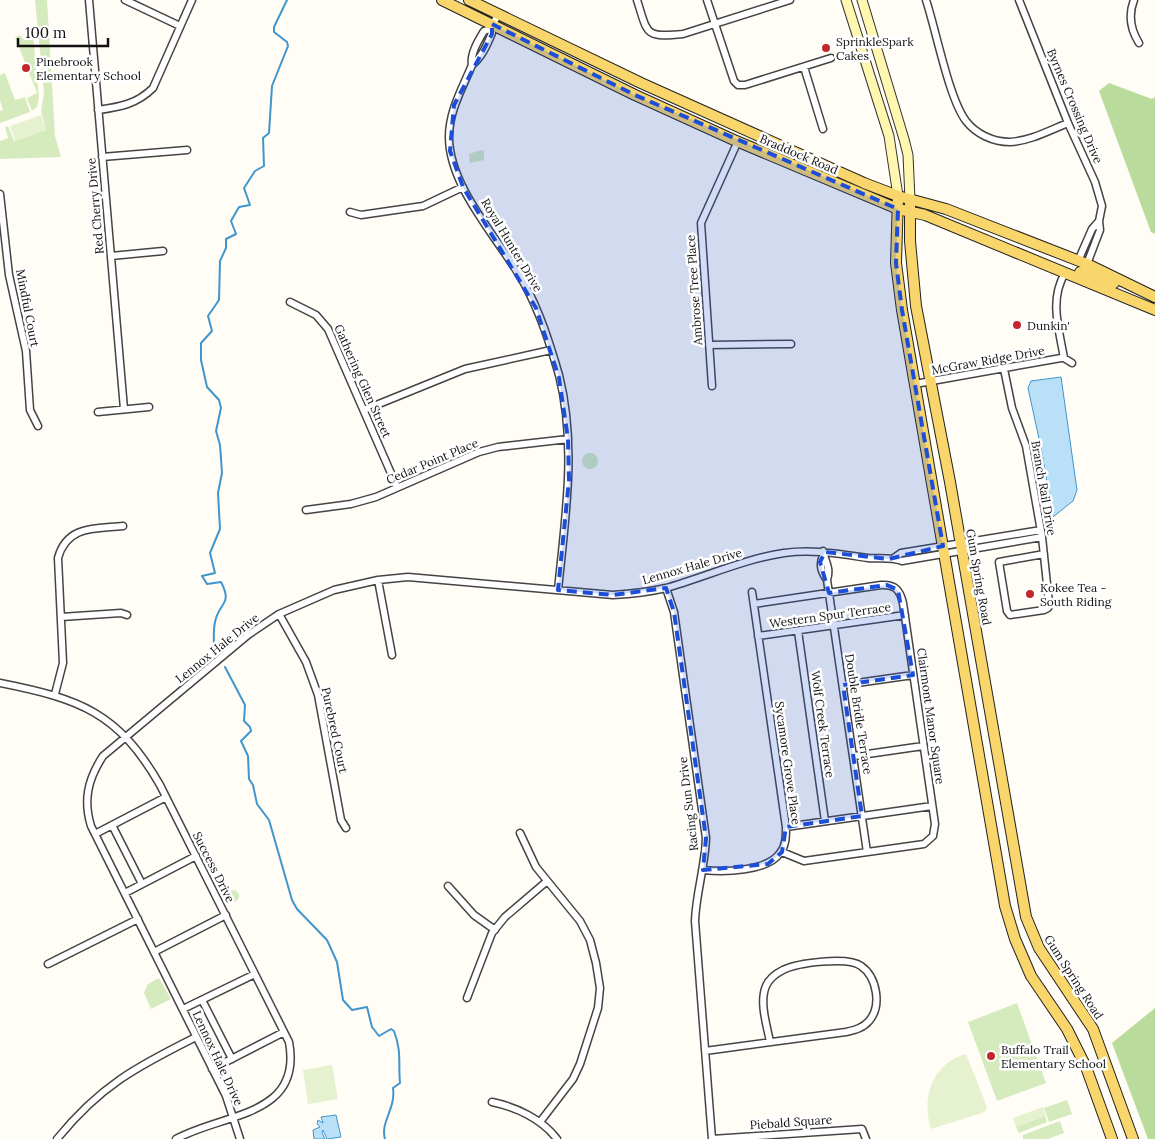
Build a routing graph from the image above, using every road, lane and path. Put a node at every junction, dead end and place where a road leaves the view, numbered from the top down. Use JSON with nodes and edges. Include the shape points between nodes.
{"nodes":[{"id":1,"x":89,"y":0,"type":"edge"},
{"id":2,"x":125,"y":0,"type":"edge"},
{"id":3,"x":192,"y":0,"type":"edge"},
{"id":4,"x":442,"y":0,"type":"edge"},
{"id":5,"x":469,"y":0,"type":"edge"},
{"id":6,"x":637,"y":0,"type":"edge"},
{"id":7,"x":707,"y":0,"type":"edge"},
{"id":8,"x":790,"y":0,"type":"edge"},
{"id":9,"x":846,"y":0,"type":"edge"},
{"id":10,"x":862,"y":0,"type":"edge"},
{"id":11,"x":926,"y":0,"type":"edge"},
{"id":12,"x":1019,"y":0,"type":"edge"},
{"id":13,"x":1134,"y":0,"type":"edge"},
{"id":14,"x":498,"y":15,"type":"junction"},
{"id":15,"x":715,"y":24,"type":"junction"},
{"id":16,"x":180,"y":26,"type":"junction"},
{"id":17,"x":491,"y":26,"type":"junction"},
{"id":18,"x":1139,"y":43,"type":"dead end"},
{"id":19,"x":831,"y":58,"type":"dead end"},
{"id":20,"x":804,"y":67,"type":"junction"},
{"id":21,"x":634,"y":95,"type":"junction"},
{"id":22,"x":692,"y":106,"type":"junction"},
{"id":23,"x":98,"y":110,"type":"junction"},
{"id":24,"x":1068,"y":123,"type":"junction"},
{"id":25,"x":823,"y":129,"type":"dead end"},
{"id":26,"x":738,"y":141,"type":"junction"},
{"id":27,"x":187,"y":150,"type":"dead end"},
{"id":28,"x":794,"y":152,"type":"junction"},
{"id":29,"x":102,"y":157,"type":"junction"},
{"id":30,"x":463,"y":187,"type":"junction"},
{"id":31,"x":0,"y":194,"type":"edge"},
{"id":32,"x":898,"y":196,"type":"junction"},
{"id":33,"x":910,"y":199,"type":"junction"},
{"id":34,"x":898,"y":209,"type":"junction"},
{"id":35,"x":910,"y":211,"type":"junction"},
{"id":36,"x":350,"y":212,"type":"dead end"},
{"id":37,"x":163,"y":252,"type":"dead end"},
{"id":38,"x":111,"y":256,"type":"junction"},
{"id":39,"x":1082,"y":262,"type":"junction"},
{"id":40,"x":1065,"y":273,"type":"junction"},
{"id":41,"x":1154,"y":296,"type":"edge"},
{"id":42,"x":290,"y":302,"type":"dead end"},
{"id":43,"x":1155,"y":310,"type":"edge"},
{"id":44,"x":791,"y":344,"type":"dead end"},
{"id":45,"x":710,"y":346,"type":"junction"},
{"id":46,"x":551,"y":350,"type":"junction"},
{"id":47,"x":1064,"y":358,"type":"junction"},
{"id":48,"x":1072,"y":362,"type":"dead end"},
{"id":49,"x":1004,"y":369,"type":"junction"},
{"id":50,"x":931,"y":382,"type":"junction"},
{"id":51,"x":915,"y":384,"type":"junction"},
{"id":52,"x":712,"y":386,"type":"dead end"},
{"id":53,"x":149,"y":407,"type":"dead end"},
{"id":54,"x":124,"y":410,"type":"junction"},
{"id":55,"x":364,"y":410,"type":"junction"},
{"id":56,"x":98,"y":412,"type":"dead end"},
{"id":57,"x":38,"y":426,"type":"dead end"},
{"id":58,"x":568,"y":439,"type":"junction"},
{"id":59,"x":397,"y":486,"type":"junction"},
{"id":60,"x":306,"y":510,"type":"dead end"},
{"id":61,"x":123,"y":526,"type":"dead end"},
{"id":62,"x":1040,"y":530,"type":"junction"},
{"id":63,"x":1042,"y":537,"type":"junction"},
{"id":64,"x":961,"y":546,"type":"junction"},
{"id":65,"x":943,"y":550,"type":"junction"},
{"id":66,"x":823,"y":553,"type":"junction"},
{"id":67,"x":1044,"y":554,"type":"junction"},
{"id":68,"x":378,"y":580,"type":"junction"},
{"id":69,"x":666,"y":588,"type":"junction"},
{"id":70,"x":558,"y":590,"type":"junction"},
{"id":71,"x":752,"y":592,"type":"dead end"},
{"id":72,"x":829,"y":593,"type":"junction"},
{"id":73,"x":754,"y":604,"type":"junction"},
{"id":74,"x":279,"y":614,"type":"junction"},
{"id":75,"x":127,"y":615,"type":"dead end"},
{"id":76,"x":905,"y":615,"type":"junction"},
{"id":77,"x":61,"y":617,"type":"junction"},
{"id":78,"x":834,"y":625,"type":"junction"},
{"id":79,"x":798,"y":631,"type":"junction"},
{"id":80,"x":758,"y":636,"type":"junction"},
{"id":81,"x":392,"y":655,"type":"dead end"},
{"id":82,"x":913,"y":675,"type":"junction"},
{"id":83,"x":0,"y":683,"type":"edge"},
{"id":84,"x":843,"y":685,"type":"junction"},
{"id":85,"x":55,"y":694,"type":"junction"},
{"id":86,"x":127,"y":737,"type":"junction"},
{"id":87,"x":923,"y":746,"type":"junction"},
{"id":88,"x":854,"y":756,"type":"junction"},
{"id":89,"x":166,"y":797,"type":"junction"},
{"id":90,"x":932,"y":806,"type":"junction"},
{"id":91,"x":862,"y":816,"type":"junction"},
{"id":92,"x":825,"y":821,"type":"junction"},
{"id":93,"x":112,"y":825,"type":"junction"},
{"id":94,"x":786,"y":827,"type":"junction"},
{"id":95,"x":346,"y":828,"type":"dead end"},
{"id":96,"x":520,"y":832,"type":"dead end"},
{"id":97,"x":95,"y":834,"type":"junction"},
{"id":98,"x":782,"y":852,"type":"junction"},
{"id":99,"x":867,"y":852,"type":"junction"},
{"id":100,"x":196,"y":856,"type":"junction"},
{"id":101,"x":703,"y":870,"type":"junction"},
{"id":102,"x":546,"y":882,"type":"junction"},
{"id":103,"x":142,"y":884,"type":"junction"},
{"id":104,"x":448,"y":886,"type":"dead end"},
{"id":105,"x":124,"y":892,"type":"junction"},
{"id":106,"x":226,"y":915,"type":"junction"},
{"id":107,"x":138,"y":919,"type":"junction"},
{"id":108,"x":495,"y":930,"type":"junction"},
{"id":109,"x":154,"y":952,"type":"junction"},
{"id":110,"x":48,"y":964,"type":"dead end"},
{"id":111,"x":255,"y":974,"type":"junction"},
{"id":112,"x":467,"y":998,"type":"dead end"},
{"id":113,"x":202,"y":1000,"type":"junction"},
{"id":114,"x":183,"y":1010,"type":"junction"},
{"id":115,"x":284,"y":1032,"type":"junction"},
{"id":116,"x":196,"y":1037,"type":"junction"},
{"id":117,"x":770,"y":1042,"type":"junction"},
{"id":118,"x":705,"y":1051,"type":"junction"},
{"id":119,"x":232,"y":1059,"type":"junction"},
{"id":120,"x":212,"y":1069,"type":"junction"},
{"id":121,"x":492,"y":1102,"type":"dead end"},
{"id":122,"x":233,"y":1117,"type":"junction"},
{"id":123,"x":540,"y":1122,"type":"junction"},
{"id":124,"x":783,"y":1137,"type":"edge"},
{"id":125,"x":57,"y":1139,"type":"edge"},
{"id":126,"x":176,"y":1139,"type":"edge"},
{"id":127,"x":240,"y":1139,"type":"edge"},
{"id":128,"x":557,"y":1139,"type":"edge"},
{"id":129,"x":712,"y":1139,"type":"edge"},
{"id":130,"x":866,"y":1139,"type":"edge"},
{"id":131,"x":1112,"y":1139,"type":"edge"},
{"id":132,"x":1133,"y":1139,"type":"edge"}],
"edges":[{"from":1,"to":23,"type":"street","name":"Red Cherry Drive"},
{"from":2,"to":16,"type":"street"},
{"from":3,"to":16,"type":"street"},
{"from":4,"to":17,"type":"main road","name":"Braddock Road"},
{"from":5,"to":14,"type":"main road","name":"Braddock Road"},
{"from":6,"to":15,"type":"street","via":[[646,30],[653,35],[683,34]]},
{"from":7,"to":15,"type":"street"},
{"from":8,"to":15,"type":"street"},
{"from":9,"to":32,"type":"main road","via":[[889,136]]},
{"from":10,"to":33,"type":"main road","name":"Gum Spring Road","via":[[904,139]]},
{"from":11,"to":24,"type":"street","via":[[958,108],[974,130],[1008,142],[1033,137]]},
{"from":12,"to":24,"type":"street","name":"Byrnes Crossing Drive"},
{"from":13,"to":18,"type":"street","via":[[1130,15],[1133,33]]},
{"from":14,"to":17,"type":"street","name":"Royal Hunter Drive"},
{"from":14,"to":22,"type":"main road","name":"Braddock Road"},
{"from":15,"to":20,"type":"street","via":[[738,85]]},
{"from":16,"to":23,"type":"street","via":[[158,78],[144,97],[122,107]]},
{"from":17,"to":21,"type":"main road","name":"Braddock Road"},
{"from":17,"to":30,"type":"street","name":"Royal Hunter Drive","via":[[492,33],[472,66],[450,121],[452,161]]},
{"from":19,"to":20,"type":"street"},
{"from":20,"to":25,"type":"street"},
{"from":21,"to":22,"type":"main road","via":[[648,92],[683,108]]},
{"from":21,"to":26,"type":"main road","name":"Braddock Road"},
{"from":22,"to":28,"type":"main road","name":"Braddock Road"},
{"from":23,"to":29,"type":"street","name":"Red Cherry Drive"},
{"from":24,"to":39,"type":"street","name":"Byrnes Crossing Drive","via":[[1095,182],[1102,206],[1100,230]]},
{"from":26,"to":28,"type":"main road","via":[[743,138],[781,152]]},
{"from":26,"to":34,"type":"main road","name":"Braddock Road"},
{"from":26,"to":45,"type":"street","name":"Ambrose Tree Place","via":[[701,223]]},
{"from":27,"to":29,"type":"street"},
{"from":28,"to":32,"type":"main road","name":"Braddock Road"},
{"from":29,"to":38,"type":"street","name":"Red Cherry Drive"},
{"from":30,"to":36,"type":"street","via":[[423,206],[361,215]]},
{"from":30,"to":46,"type":"street","name":"Royal Hunter Drive","via":[[524,283]]},
{"from":31,"to":57,"type":"street","name":"Mindful Court","via":[[9,275],[26,351],[30,410]]},
{"from":32,"to":33,"type":"main road","name":"Braddock Road"},
{"from":32,"to":34,"type":"main road"},
{"from":33,"to":35,"type":"main road","name":"Gum Spring Road"},
{"from":33,"to":39,"type":"main road","name":"Braddock Road","via":[[946,209]]},
{"from":34,"to":35,"type":"main road","name":"Braddock Road"},
{"from":34,"to":51,"type":"main road","via":[[896,263]]},
{"from":35,"to":40,"type":"main road","name":"Braddock Road"},
{"from":35,"to":50,"type":"main road","name":"Gum Spring Road","via":[[912,274]]},
{"from":37,"to":38,"type":"street"},
{"from":38,"to":54,"type":"street","name":"Red Cherry Drive"},
{"from":39,"to":41,"type":"main road","name":"Braddock Road"},
{"from":40,"to":41,"type":"main road","via":[[1079,272]]},
{"from":40,"to":43,"type":"main road","name":"Braddock Road"},
{"from":40,"to":47,"type":"street","name":"McGraw Ridge Drive","via":[[1057,287],[1055,301]]},
{"from":42,"to":55,"type":"street","name":"Gathering Glen Street","via":[[316,314],[328,329]]},
{"from":44,"to":45,"type":"street"},
{"from":45,"to":52,"type":"street","name":"Ambrose Tree Place"},
{"from":46,"to":55,"type":"street","via":[[465,369]]},
{"from":46,"to":58,"type":"street","name":"Royal Hunter Drive","via":[[559,378]]},
{"from":47,"to":48,"type":"street"},
{"from":47,"to":49,"type":"street","name":"McGraw Ridge Drive"},
{"from":49,"to":50,"type":"street","name":"McGraw Ridge Drive"},
{"from":49,"to":62,"type":"street","name":"Branch Rail Drive","via":[[1012,408],[1026,446]]},
{"from":50,"to":51,"type":"street","name":"McGraw Ridge Drive"},
{"from":50,"to":64,"type":"main road","name":"Gum Spring Road"},
{"from":51,"to":65,"type":"main road"},
{"from":53,"to":54,"type":"street"},
{"from":54,"to":56,"type":"street"},
{"from":55,"to":59,"type":"street","name":"Gathering Glen Street"},
{"from":58,"to":59,"type":"street","name":"Cedar Point Place","via":[[498,447]]},
{"from":58,"to":70,"type":"street","name":"Royal Hunter Drive","via":[[568,494]]},
{"from":59,"to":60,"type":"street","name":"Cedar Point Place","via":[[376,497],[351,504]]},
{"from":61,"to":77,"type":"street","via":[[80,531],[61,547],[58,558]]},
{"from":62,"to":63,"type":"street","name":"Branch Rail Drive"},
{"from":62,"to":64,"type":"street"},
{"from":63,"to":64,"type":"street"},
{"from":63,"to":67,"type":"street","name":"Branch Rail Drive"},
{"from":64,"to":65,"type":"street","name":"Lennox Hale Drive"},
{"from":64,"to":132,"type":"main road","name":"Gum Spring Road","via":[[1026,917],[1039,948],[1093,1029]]},
{"from":65,"to":66,"type":"street","name":"Lennox Hale Drive","via":[[901,553],[894,558],[876,559]]},
{"from":65,"to":131,"type":"main road","via":[[1008,914],[1031,976],[1086,1067]]},
{"from":66,"to":69,"type":"street","name":"Lennox Hale Drive","via":[[787,553],[759,558]]},
{"from":66,"to":72,"type":"street","name":"Double Bridle Terrace","via":[[820,562]]},
{"from":67,"to":67,"type":"street","name":"Branch Rail Drive","via":[[1048,608],[1010,615],[999,562]]},
{"from":68,"to":70,"type":"street","name":"Lennox Hale Drive","via":[[440,578]]},
{"from":68,"to":74,"type":"street","name":"Lennox Hale Drive","via":[[334,590]]},
{"from":68,"to":81,"type":"street"},
{"from":69,"to":70,"type":"street","name":"Lennox Hale Drive","via":[[613,595]]},
{"from":69,"to":101,"type":"street","name":"Racing Sun Drive","via":[[674,612],[706,838]]},
{"from":71,"to":73,"type":"street","name":"Sycamore Grove Place"},
{"from":72,"to":73,"type":"street","name":"Clairmont Manor Square"},
{"from":72,"to":76,"type":"street","name":"Clairmont Manor Square","via":[[891,586],[900,593]]},
{"from":72,"to":78,"type":"street","name":"Double Bridle Terrace"},
{"from":73,"to":80,"type":"street","name":"Sycamore Grove Place"},
{"from":74,"to":86,"type":"street","name":"Lennox Hale Drive","via":[[239,642]]},
{"from":74,"to":95,"type":"street","name":"Purebred Court","via":[[306,662],[318,695],[341,820]]},
{"from":75,"to":77,"type":"street"},
{"from":76,"to":78,"type":"street","name":"Western Spur Terrace"},
{"from":76,"to":82,"type":"street","name":"Clairmont Manor Square"},
{"from":77,"to":85,"type":"street","via":[[63,663]]},
{"from":78,"to":79,"type":"street","name":"Western Spur Terrace"},
{"from":78,"to":84,"type":"street","name":"Double Bridle Terrace"},
{"from":79,"to":80,"type":"street","name":"Western Spur Terrace"},
{"from":79,"to":92,"type":"street","name":"Wolf Creek Terrace"},
{"from":80,"to":94,"type":"street","name":"Sycamore Grove Place"},
{"from":82,"to":84,"type":"street"},
{"from":82,"to":87,"type":"street","name":"Clairmont Manor Square"},
{"from":83,"to":85,"type":"street","name":"Success Drive"},
{"from":84,"to":88,"type":"street","name":"Double Bridle Terrace"},
{"from":85,"to":86,"type":"street","name":"Success Drive","via":[[87,708]]},
{"from":86,"to":89,"type":"street","name":"Success Drive","via":[[148,764]]},
{"from":86,"to":97,"type":"street","name":"Lennox Hale Drive","via":[[103,756],[89,784],[87,813]]},
{"from":87,"to":88,"type":"street"},
{"from":87,"to":90,"type":"street","name":"Clairmont Manor Square"},
{"from":88,"to":91,"type":"street","name":"Double Bridle Terrace"},
{"from":89,"to":93,"type":"street"},
{"from":89,"to":100,"type":"street","name":"Success Drive"},
{"from":90,"to":91,"type":"street"},
{"from":90,"to":99,"type":"street","name":"Clairmont Manor Square","via":[[935,828],[934,836],[928,842]]},
{"from":91,"to":92,"type":"street"},
{"from":91,"to":99,"type":"street","name":"Double Bridle Terrace"},
{"from":92,"to":94,"type":"street"},
{"from":93,"to":97,"type":"street"},
{"from":93,"to":103,"type":"street"},
{"from":94,"to":98,"type":"street","name":"Sycamore Grove Place"},
{"from":96,"to":102,"type":"street"},
{"from":97,"to":105,"type":"street","name":"Lennox Hale Drive"},
{"from":98,"to":99,"type":"street","name":"Clairmont Manor Square","via":[[804,861]]},
{"from":98,"to":101,"type":"street","via":[[768,864],[760,866],[717,872]]},
{"from":100,"to":103,"type":"street"},
{"from":100,"to":106,"type":"street","name":"Success Drive"},
{"from":101,"to":118,"type":"street","name":"Racing Sun Drive","via":[[695,921]]},
{"from":102,"to":108,"type":"street","via":[[510,912]]},
{"from":102,"to":123,"type":"street","via":[[580,921],[590,940],[600,988],[598,1008],[580,1064],[573,1079]]},
{"from":103,"to":105,"type":"street"},
{"from":104,"to":108,"type":"street","via":[[474,915]]},
{"from":105,"to":107,"type":"street","name":"Lennox Hale Drive"},
{"from":106,"to":109,"type":"street"},
{"from":106,"to":111,"type":"street","name":"Success Drive"},
{"from":107,"to":109,"type":"street","name":"Lennox Hale Drive"},
{"from":107,"to":110,"type":"street"},
{"from":108,"to":112,"type":"street"},
{"from":109,"to":114,"type":"street","name":"Lennox Hale Drive"},
{"from":111,"to":113,"type":"street"},
{"from":111,"to":115,"type":"street","name":"Success Drive"},
{"from":113,"to":114,"type":"street"},
{"from":113,"to":119,"type":"street"},
{"from":114,"to":116,"type":"street","name":"Lennox Hale Drive"},
{"from":115,"to":119,"type":"street"},
{"from":115,"to":122,"type":"street","name":"Success Drive","via":[[291,1052],[291,1067],[278,1095],[266,1104]]},
{"from":116,"to":120,"type":"street","name":"Lennox Hale Drive"},
{"from":116,"to":125,"type":"street","via":[[127,1073],[76,1116]]},
{"from":117,"to":117,"type":"street","via":[[846,1032],[863,1026],[871,1020],[875,1010],[872,979],[862,966],[843,960],[781,971],[766,985],[764,996]]},
{"from":117,"to":118,"type":"street"},
{"from":118,"to":129,"type":"street","name":"Racing Sun Drive"},
{"from":119,"to":120,"type":"street"},
{"from":120,"to":122,"type":"street","name":"Lennox Hale Drive"},
{"from":121,"to":123,"type":"street","via":[[507,1105]]},
{"from":122,"to":126,"type":"street","name":"Success Drive"},
{"from":122,"to":127,"type":"street","name":"Lennox Hale Drive"},
{"from":123,"to":128,"type":"street"},
{"from":124,"to":129,"type":"street","name":"Piebald Square"},
{"from":124,"to":130,"type":"street","name":"Piebald Square","via":[[862,1129]]}]}
